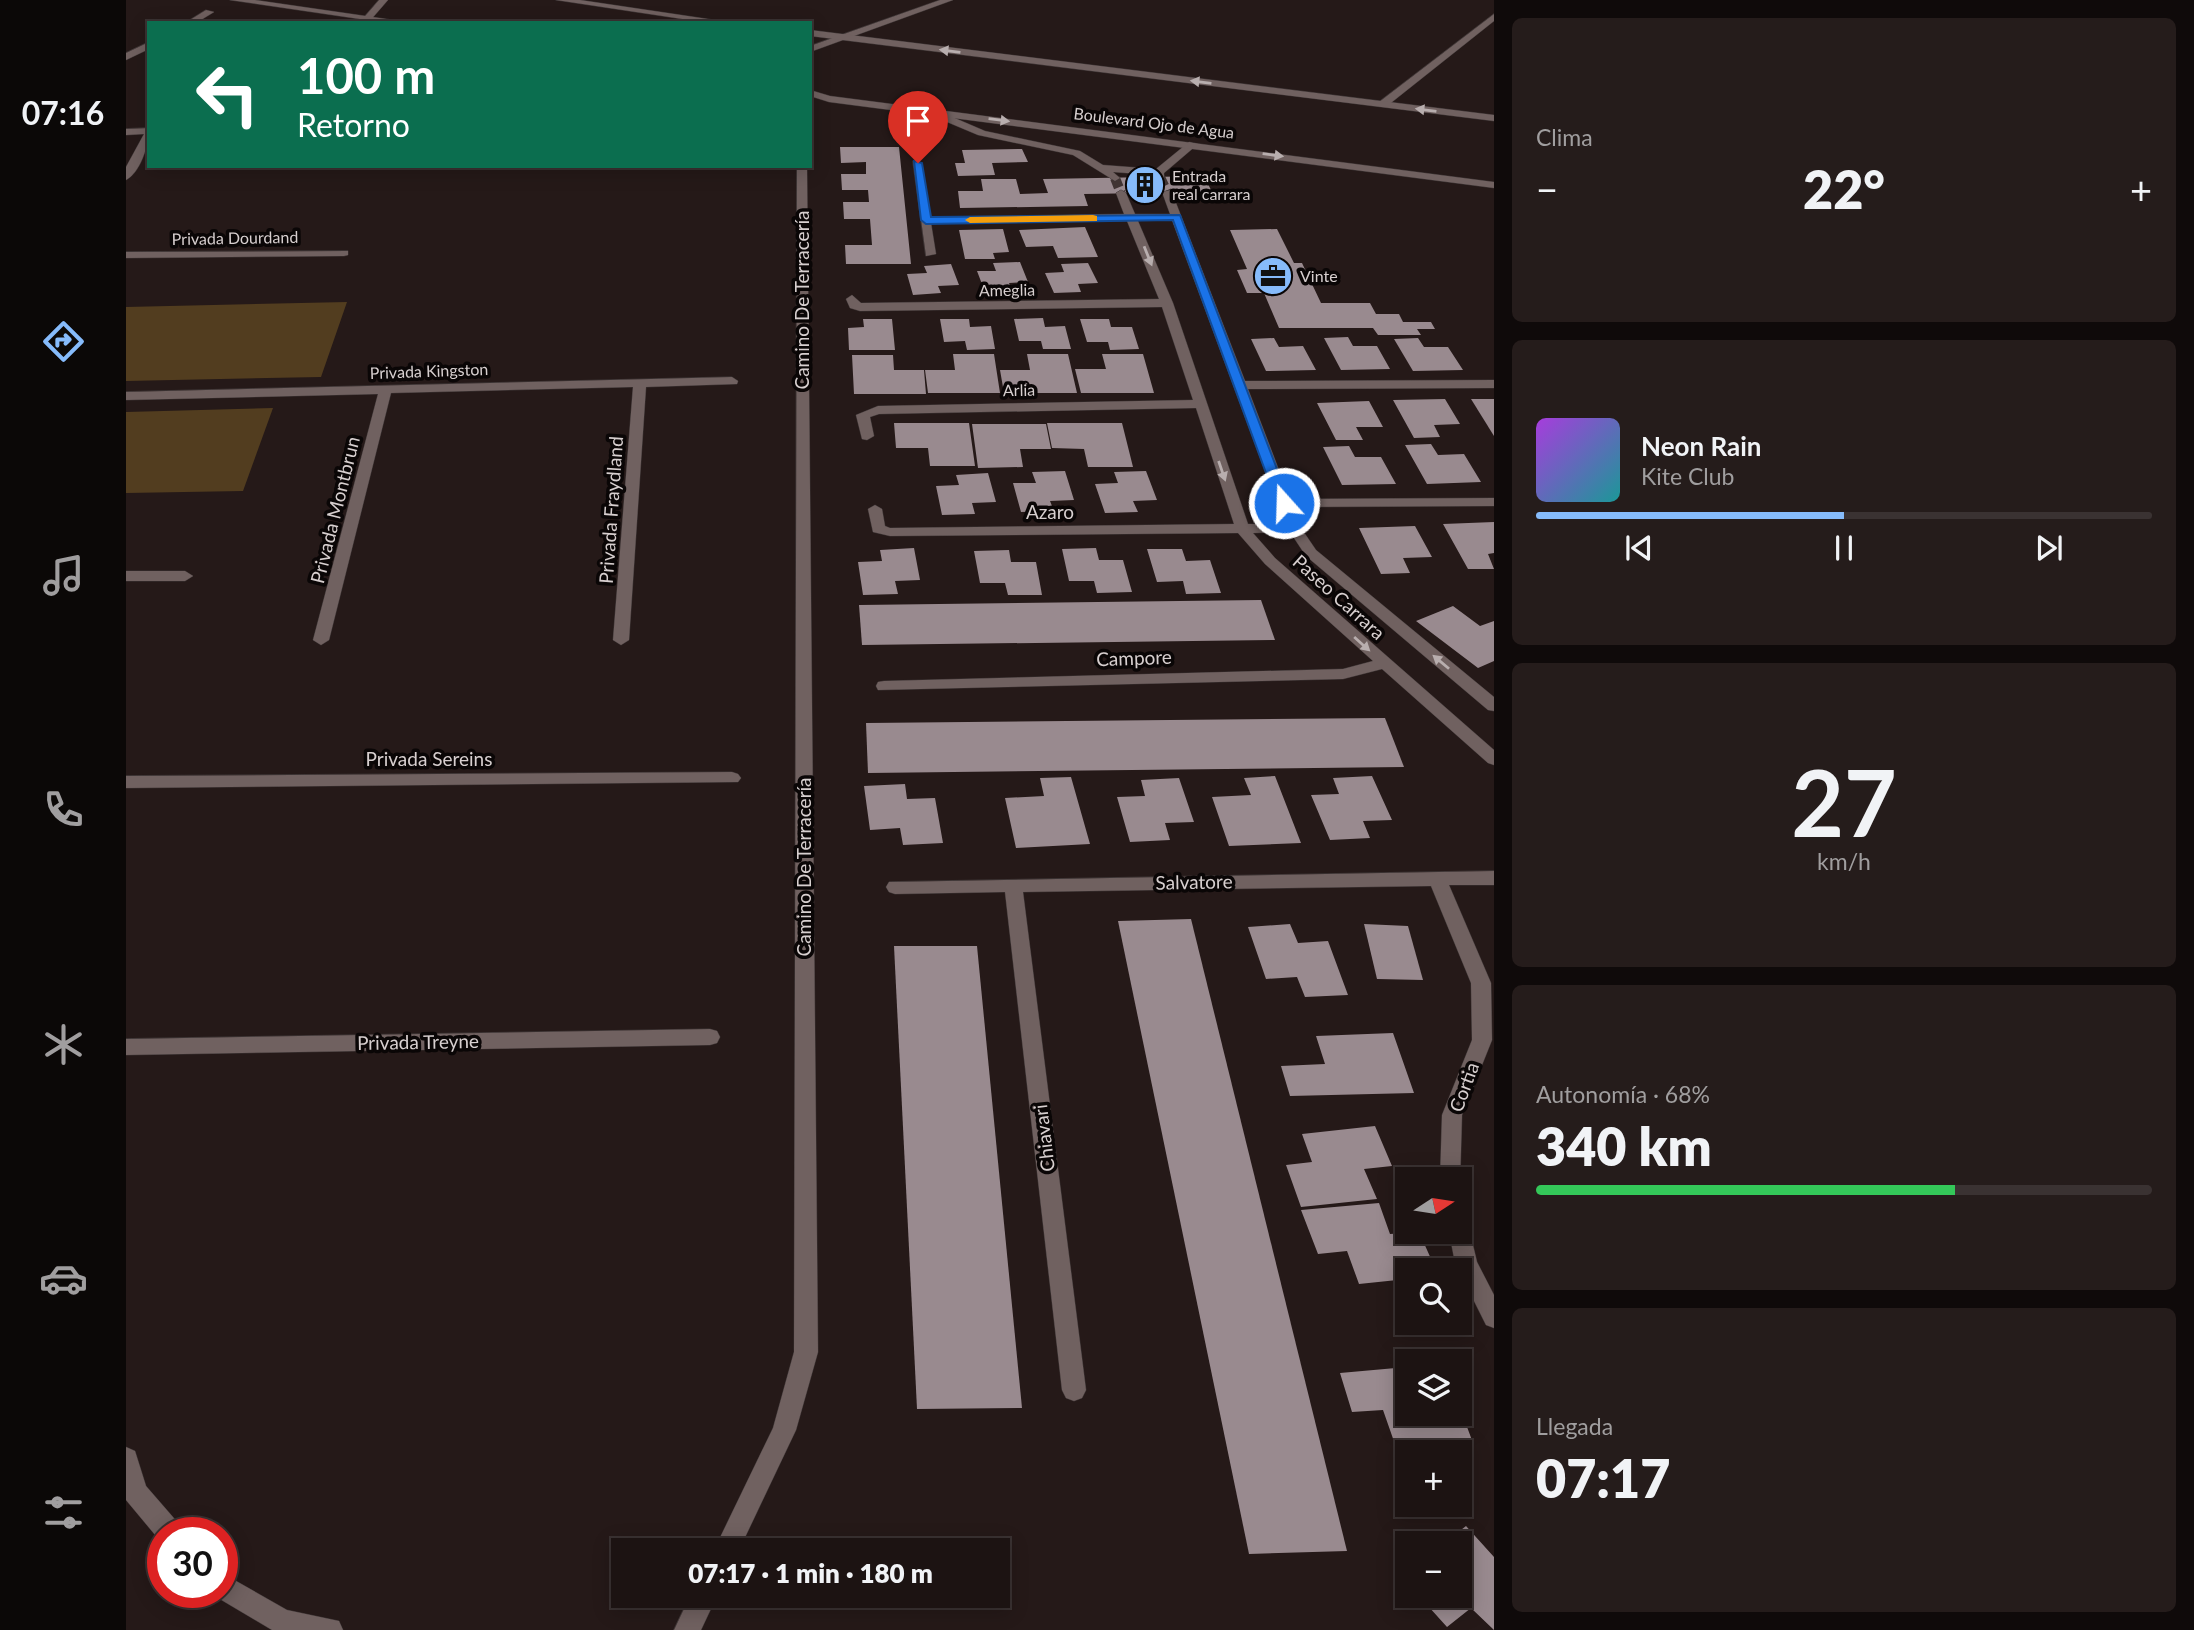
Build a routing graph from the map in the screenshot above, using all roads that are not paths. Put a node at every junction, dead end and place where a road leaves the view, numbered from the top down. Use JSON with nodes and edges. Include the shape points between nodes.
{"nodes":[{"id":1,"x":234,"y":0,"type":"edge"},
{"id":2,"x":384,"y":0,"type":"edge"},
{"id":3,"x":560,"y":0,"type":"edge"},
{"id":4,"x":950,"y":0,"type":"edge"},
{"id":5,"x":306,"y":5,"type":"edge"},
{"id":6,"x":209,"y":12,"type":"dead end"},
{"id":7,"x":1494,"y":17,"type":"edge"},
{"id":8,"x":367,"y":20,"type":"edge"},
{"id":9,"x":193,"y":21,"type":"edge"},
{"id":10,"x":716,"y":21,"type":"edge"},
{"id":11,"x":812,"y":33,"type":"edge"},
{"id":12,"x":838,"y":37,"type":"junction"},
{"id":13,"x":147,"y":46,"type":"edge"},
{"id":14,"x":812,"y":48,"type":"edge"},
{"id":15,"x":126,"y":57,"type":"edge"},
{"id":16,"x":812,"y":94,"type":"edge"},
{"id":17,"x":1383,"y":104,"type":"junction"},
{"id":18,"x":932,"y":112,"type":"junction"},
{"id":19,"x":1494,"y":118,"type":"edge"},
{"id":20,"x":126,"y":132,"type":"edge"},
{"id":21,"x":147,"y":133,"type":"edge"},
{"id":22,"x":147,"y":137,"type":"edge"},
{"id":23,"x":1193,"y":144,"type":"junction"},
{"id":24,"x":135,"y":160,"type":"junction"},
{"id":25,"x":147,"y":160,"type":"edge"},
{"id":26,"x":918,"y":163,"type":"dead end"},
{"id":27,"x":1101,"y":167,"type":"junction"},
{"id":28,"x":802,"y":168,"type":"edge"},
{"id":29,"x":126,"y":177,"type":"edge"},
{"id":30,"x":1115,"y":178,"type":"tunnel mouth"},
{"id":31,"x":1494,"y":185,"type":"edge"},
{"id":32,"x":1167,"y":192,"type":"tunnel mouth"},
{"id":33,"x":1121,"y":193,"type":"tunnel mouth"},
{"id":34,"x":1177,"y":217,"type":"junction"},
{"id":35,"x":1132,"y":218,"type":"junction"},
{"id":36,"x":926,"y":220,"type":"junction"},
{"id":37,"x":344,"y":253,"type":"dead end"},
{"id":38,"x":930,"y":254,"type":"dead end"},
{"id":39,"x":126,"y":255,"type":"edge"},
{"id":40,"x":852,"y":299,"type":"dead end"},
{"id":41,"x":1167,"y":303,"type":"junction"},
{"id":42,"x":732,"y":381,"type":"dead end"},
{"id":43,"x":640,"y":383,"type":"junction"},
{"id":44,"x":1494,"y":384,"type":"edge"},
{"id":45,"x":1242,"y":385,"type":"junction"},
{"id":46,"x":385,"y":390,"type":"junction"},
{"id":47,"x":126,"y":396,"type":"edge"},
{"id":48,"x":1199,"y":404,"type":"junction"},
{"id":49,"x":867,"y":436,"type":"dead end"},
{"id":50,"x":1494,"y":502,"type":"edge"},
{"id":51,"x":1284,"y":503,"type":"junction"},
{"id":52,"x":875,"y":509,"type":"dead end"},
{"id":53,"x":1294,"y":528,"type":"junction"},
{"id":54,"x":1243,"y":530,"type":"junction"},
{"id":55,"x":126,"y":576,"type":"edge"},
{"id":56,"x":185,"y":576,"type":"dead end"},
{"id":57,"x":321,"y":640,"type":"dead end"},
{"id":58,"x":621,"y":640,"type":"dead end"},
{"id":59,"x":1384,"y":663,"type":"junction"},
{"id":60,"x":884,"y":686,"type":"dead end"},
{"id":61,"x":1490,"y":698,"type":"edge"},
{"id":62,"x":1494,"y":759,"type":"edge"},
{"id":63,"x":732,"y":778,"type":"dead end"},
{"id":64,"x":126,"y":782,"type":"edge"},
{"id":65,"x":1494,"y":878,"type":"edge"},
{"id":66,"x":1437,"y":879,"type":"junction"},
{"id":67,"x":1013,"y":885,"type":"junction"},
{"id":68,"x":895,"y":887,"type":"dead end"},
{"id":69,"x":710,"y":1037,"type":"dead end"},
{"id":70,"x":126,"y":1046,"type":"edge"},
{"id":71,"x":1451,"y":1167,"type":"edge"},
{"id":72,"x":1462,"y":1244,"type":"edge"},
{"id":73,"x":1494,"y":1318,"type":"edge"},
{"id":74,"x":1074,"y":1390,"type":"dead end"},
{"id":75,"x":126,"y":1459,"type":"edge"},
{"id":76,"x":131,"y":1498,"type":"edge"},
{"id":77,"x":152,"y":1517,"type":"edge"},
{"id":78,"x":732,"y":1538,"type":"edge"},
{"id":79,"x":238,"y":1595,"type":"edge"},
{"id":80,"x":698,"y":1608,"type":"edge"},
{"id":81,"x":330,"y":1630,"type":"edge"},
{"id":82,"x":687,"y":1630,"type":"edge"}],
"edges":[{"from":1,"to":5,"type":"street"},
{"from":2,"to":8,"type":"street"},
{"from":3,"to":10,"type":"street"},
{"from":4,"to":12,"type":"street"},
{"from":5,"to":8,"type":"street"},
{"from":6,"to":9,"type":"street"},
{"from":7,"to":17,"type":"street"},
{"from":11,"to":12,"type":"street"},
{"from":12,"to":14,"type":"street"},
{"from":17,"to":12,"type":"street","one_way":true},
{"from":13,"to":15,"type":"street"},
{"from":16,"to":18,"type":"street","name":"Boulevard Ojo de Agua"},
{"from":19,"to":17,"type":"street","one_way":true},
{"from":18,"to":23,"type":"street","name":"Boulevard Ojo de Agua","one_way":true},
{"from":18,"to":27,"type":"street","via":[[982,133],[1076,153]]},
{"from":20,"to":21,"type":"street"},
{"from":22,"to":24,"type":"street"},
{"from":23,"to":27,"type":"street","via":[[1159,174]]},
{"from":23,"to":31,"type":"street","name":"Boulevard Ojo de Agua","one_way":true},
{"from":24,"to":25,"type":"street"},
{"from":24,"to":29,"type":"street"},
{"from":26,"to":36,"type":"street"},
{"from":27,"to":30,"type":"street"},
{"from":28,"to":78,"type":"street","name":"Camino De Terracería","via":[[806,1352],[784,1430]]},
{"from":32,"to":34,"type":"street","name":"Paseo Carrara"},
{"from":33,"to":35,"type":"street","name":"Paseo Carrara"},
{"from":34,"to":35,"type":"street"},
{"from":34,"to":45,"type":"street","name":"Paseo Carrara"},
{"from":35,"to":36,"type":"street"},
{"from":35,"to":41,"type":"street","name":"Paseo Carrara","one_way":true},
{"from":36,"to":38,"type":"street"},
{"from":37,"to":39,"type":"street","name":"Privada Dourdand"},
{"from":40,"to":41,"type":"street","name":"Ameglia","via":[[860,307]]},
{"from":41,"to":48,"type":"street","name":"Paseo Carrara"},
{"from":42,"to":43,"type":"street","name":"Privada Kingston"},
{"from":43,"to":46,"type":"street","name":"Privada Kingston"},
{"from":43,"to":58,"type":"street","name":"Privada Fraydland"},
{"from":44,"to":45,"type":"street"},
{"from":45,"to":51,"type":"street","name":"Paseo Carrara"},
{"from":46,"to":47,"type":"street","name":"Privada Kingston"},
{"from":46,"to":57,"type":"street","name":"Privada Montbrun"},
{"from":48,"to":49,"type":"street","name":"Arlia","via":[[878,410],[863,415]]},
{"from":48,"to":54,"type":"street","name":"Paseo Carrara","one_way":true},
{"from":50,"to":51,"type":"street"},
{"from":51,"to":53,"type":"street","name":"Paseo Carrara"},
{"from":52,"to":54,"type":"street","name":"Azaro","via":[[878,529],[890,532]]},
{"from":53,"to":54,"type":"street"},
{"from":61,"to":53,"type":"street","name":"Paseo Carrara","one_way":true,"via":[[1311,553]]},
{"from":54,"to":59,"type":"street","name":"Paseo Carrara","one_way":true,"via":[[1270,561]]},
{"from":55,"to":56,"type":"street"},
{"from":59,"to":60,"type":"street","name":"Campore","via":[[1343,674]]},
{"from":59,"to":62,"type":"street","name":"Paseo Carrara"},
{"from":63,"to":64,"type":"street","name":"Privada Sereins"},
{"from":65,"to":66,"type":"street","name":"Salvatore"},
{"from":66,"to":67,"type":"street","name":"Salvatore"},
{"from":66,"to":71,"type":"street","name":"Cortia","via":[[1481,983],[1482,1040],[1452,1115]]},
{"from":67,"to":68,"type":"street","name":"Salvatore"},
{"from":67,"to":74,"type":"street","name":"Chiavari"},
{"from":69,"to":70,"type":"street","name":"Privada Treyne"},
{"from":72,"to":73,"type":"street","via":[[1466,1263]]},
{"from":75,"to":76,"type":"street"},
{"from":76,"to":77,"type":"street"},
{"from":79,"to":81,"type":"street","via":[[283,1622]]},
{"from":80,"to":82,"type":"street"}]}
